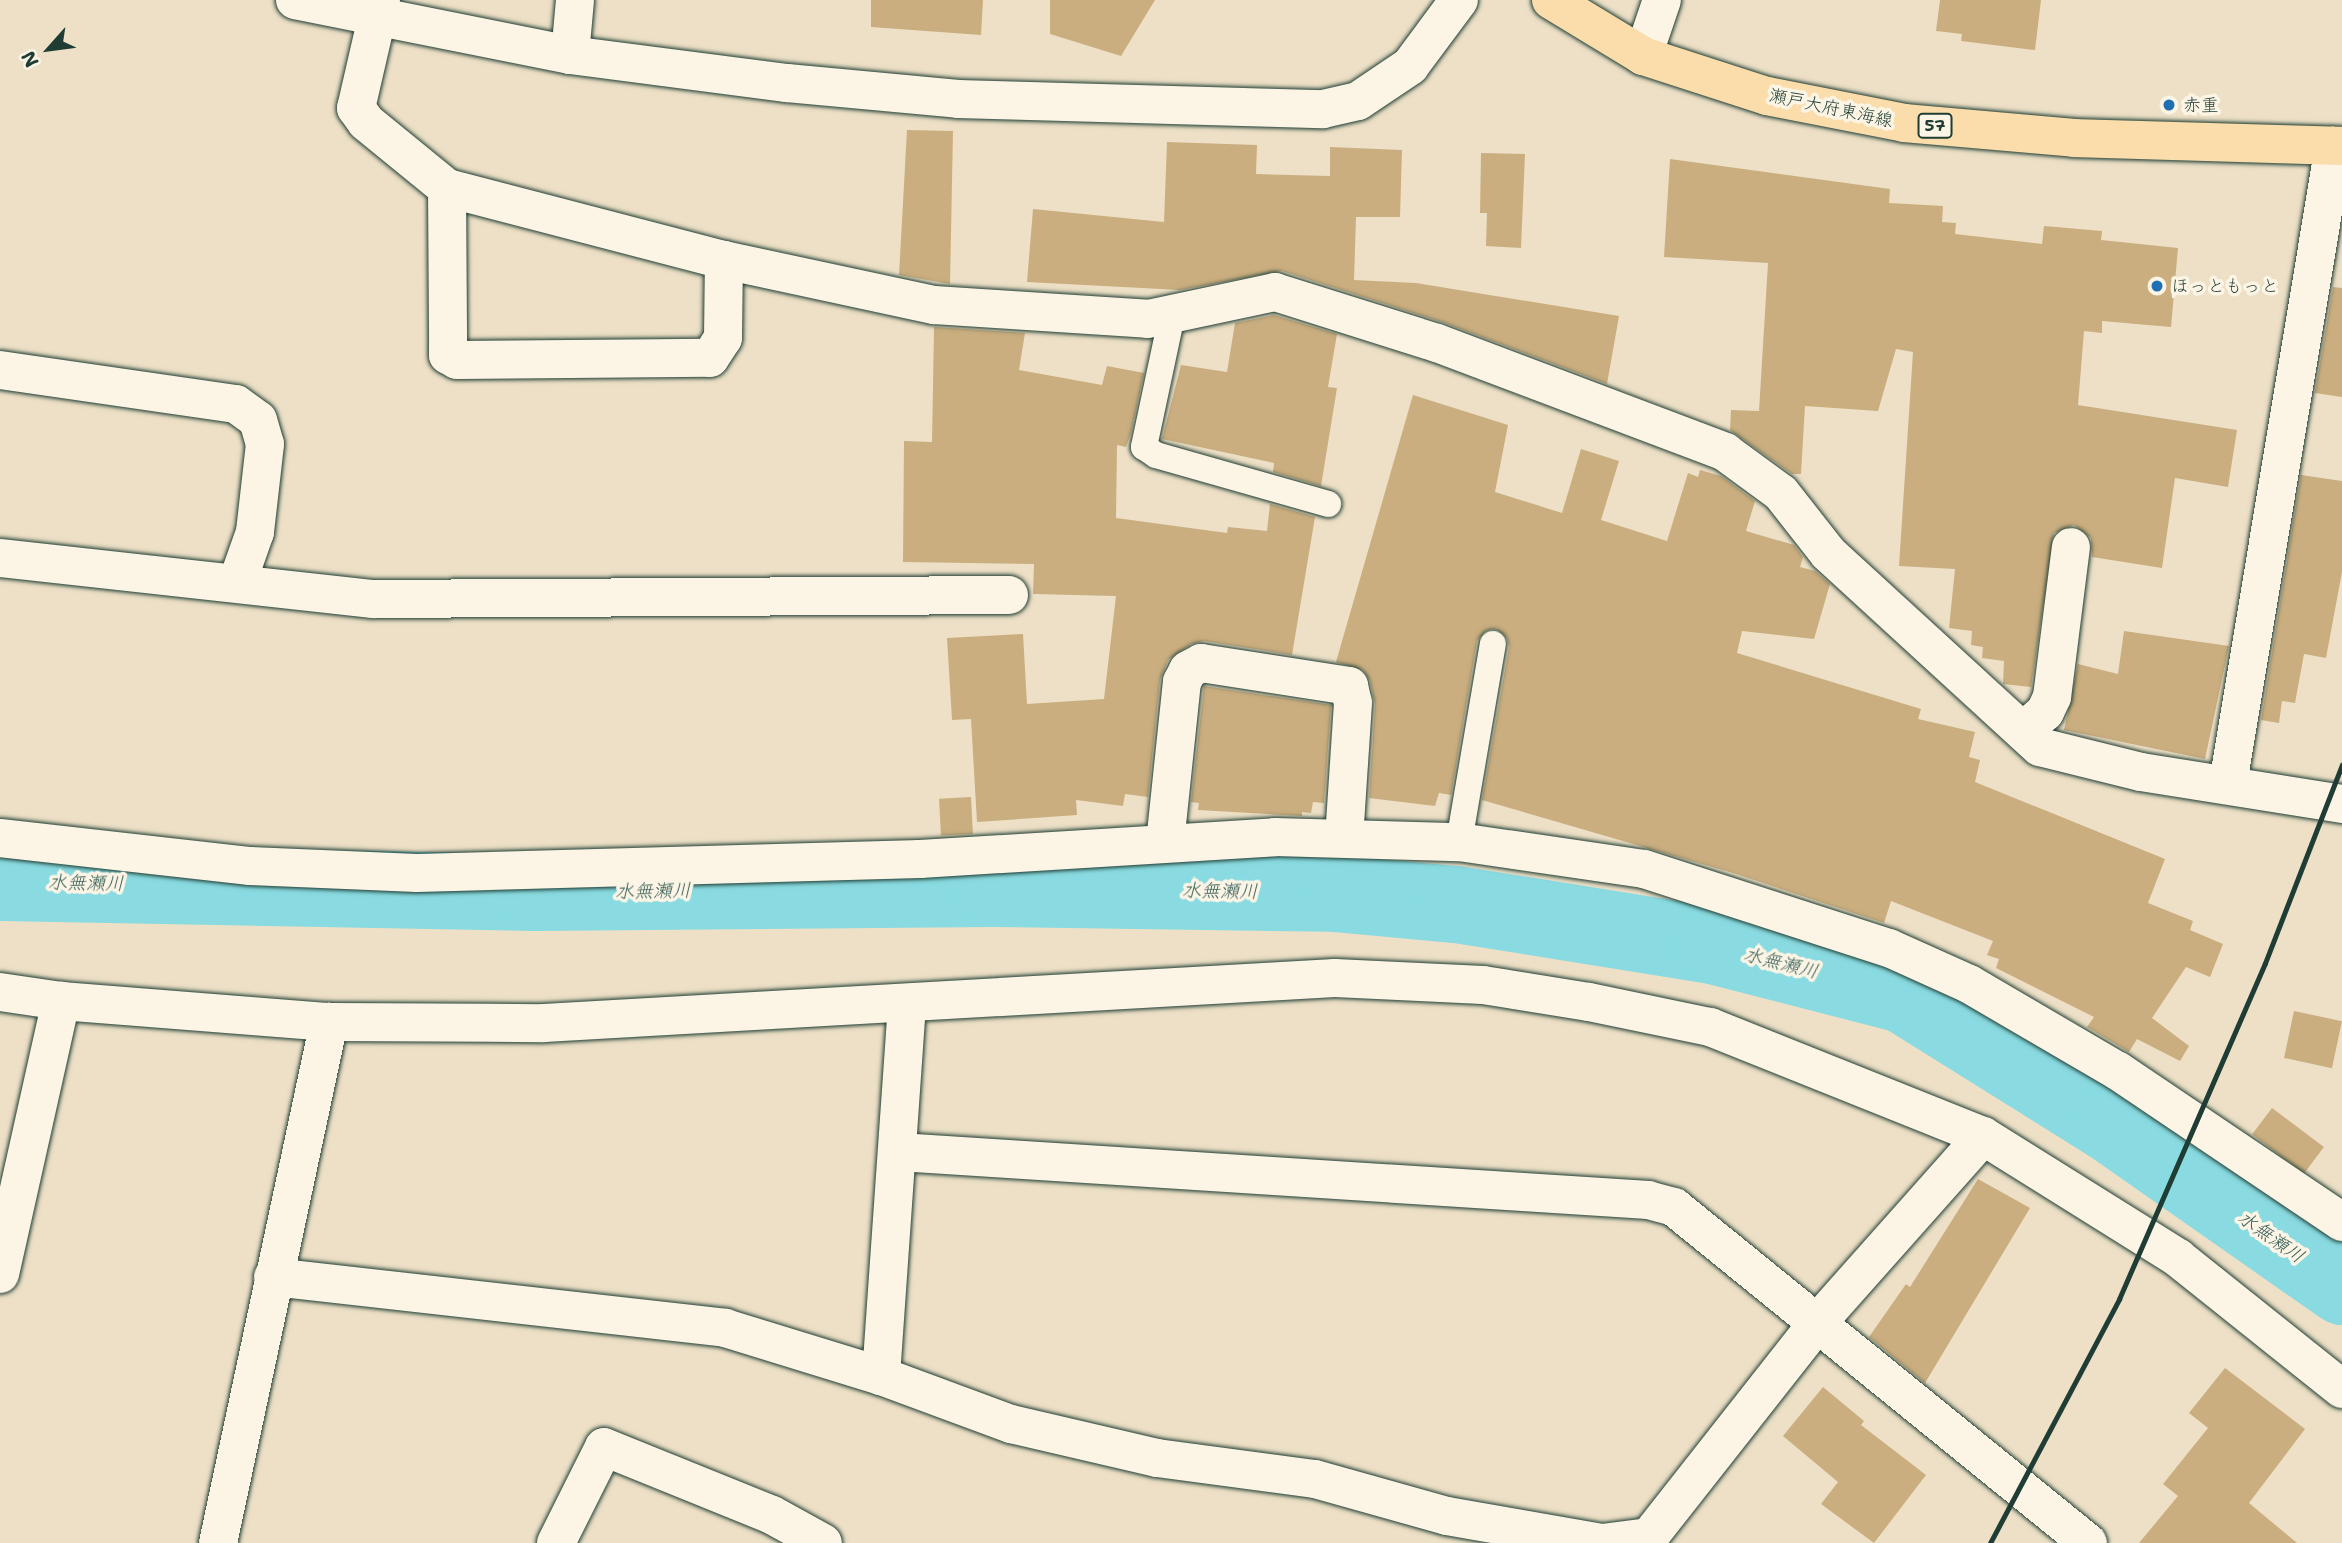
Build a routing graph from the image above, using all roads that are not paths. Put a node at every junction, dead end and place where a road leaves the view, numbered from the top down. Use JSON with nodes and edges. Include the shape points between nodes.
{"nodes":[{"id":1,"x":295,"y":0,"type":"edge"},
{"id":2,"x":576,"y":0,"type":"edge"},
{"id":3,"x":1460,"y":0,"type":"edge"},
{"id":4,"x":1551,"y":0,"type":"edge"},
{"id":5,"x":1662,"y":0,"type":"edge"},
{"id":6,"x":380,"y":8,"type":"edge"},
{"id":7,"x":570,"y":55,"type":"junction"},
{"id":8,"x":1643,"y":56,"type":"junction"},
{"id":9,"x":2338,"y":146,"type":"edge"},
{"id":10,"x":447,"y":188,"type":"junction"},
{"id":11,"x":724,"y":260,"type":"junction"},
{"id":12,"x":1172,"y":315,"type":"junction"},
{"id":13,"x":0,"y":370,"type":"edge"},
{"id":14,"x":1328,"y":504,"type":"dead end"},
{"id":15,"x":2071,"y":547,"type":"dead end"},
{"id":16,"x":0,"y":558,"type":"edge"},
{"id":17,"x":237,"y":583,"type":"junction"},
{"id":18,"x":1009,"y":595,"type":"dead end"},
{"id":19,"x":1493,"y":645,"type":"dead end"},
{"id":20,"x":2023,"y":731,"type":"junction"},
{"id":21,"x":2228,"y":784,"type":"junction"},
{"id":22,"x":2342,"y":804,"type":"edge"},
{"id":23,"x":0,"y":838,"type":"edge"},
{"id":24,"x":1344,"y":838,"type":"junction"},
{"id":25,"x":1459,"y":842,"type":"junction"},
{"id":26,"x":1165,"y":843,"type":"junction"},
{"id":27,"x":0,"y":992,"type":"edge"},
{"id":28,"x":61,"y":1001,"type":"junction"},
{"id":29,"x":907,"y":1005,"type":"junction"},
{"id":30,"x":329,"y":1022,"type":"junction"},
{"id":31,"x":1983,"y":1136,"type":"junction"},
{"id":32,"x":899,"y":1152,"type":"junction"},
{"id":33,"x":2342,"y":1222,"type":"edge"},
{"id":34,"x":0,"y":1273,"type":"edge"},
{"id":35,"x":273,"y":1277,"type":"junction"},
{"id":36,"x":1819,"y":1321,"type":"junction"},
{"id":37,"x":881,"y":1376,"type":"junction"},
{"id":38,"x":2342,"y":1389,"type":"edge"},
{"id":39,"x":218,"y":1543,"type":"edge"},
{"id":40,"x":556,"y":1543,"type":"edge"},
{"id":41,"x":823,"y":1543,"type":"edge"},
{"id":42,"x":1602,"y":1543,"type":"edge"},
{"id":43,"x":2088,"y":1543,"type":"edge"}],
"edges":[{"from":1,"to":6,"type":"street"},
{"from":2,"to":7,"type":"street"},
{"from":3,"to":7,"type":"street","via":[[1410,66],[1358,101],[1323,109],[958,99]]},
{"from":4,"to":8,"type":"main road","name":"瀬戸大府東海線","number":"57"},
{"from":5,"to":8,"type":"street"},
{"from":6,"to":7,"type":"street"},
{"from":6,"to":10,"type":"street","via":[[356,108],[366,122]]},
{"from":8,"to":9,"type":"main road","name":"瀬戸大府東海線","number":"57","via":[[1767,96],[1904,123],[2074,138]]},
{"from":9,"to":21,"type":"street"},
{"from":10,"to":11,"type":"street"},
{"from":10,"to":11,"type":"street","via":[[448,355],[457,360],[710,358],[723,338]]},
{"from":11,"to":12,"type":"street","via":[[934,305],[1148,319]]},
{"from":12,"to":14,"type":"lane","via":[[1144,447],[1156,455]]},
{"from":12,"to":20,"type":"street","via":[[1275,292],[1437,343],[1725,452],[1782,492],[1828,553]]},
{"from":13,"to":17,"type":"street","via":[[236,404],[258,420],[265,444],[255,533]]},
{"from":15,"to":20,"type":"street","via":[[2052,697],[2045,712]]},
{"from":16,"to":17,"type":"street"},
{"from":17,"to":18,"type":"street","via":[[373,599]]},
{"from":19,"to":25,"type":"lane"},
{"from":20,"to":21,"type":"street","via":[[2040,747],[2058,754]]},
{"from":21,"to":22,"type":"street"},
{"from":23,"to":26,"type":"street","via":[[250,866],[416,873],[920,859]]},
{"from":24,"to":25,"type":"street"},
{"from":24,"to":26,"type":"street"},
{"from":24,"to":26,"type":"street","via":[[1353,703],[1349,685],[1201,663],[1188,670],[1182,682]]},
{"from":25,"to":33,"type":"street","via":[[1644,869],[1889,948],[1969,984],[2118,1071]]},
{"from":27,"to":28,"type":"street"},
{"from":28,"to":30,"type":"street"},
{"from":28,"to":34,"type":"street"},
{"from":29,"to":30,"type":"street","via":[[544,1023]]},
{"from":29,"to":31,"type":"street","via":[[1335,978],[1483,985],[1710,1027]]},
{"from":29,"to":32,"type":"street"},
{"from":30,"to":35,"type":"street"},
{"from":31,"to":36,"type":"street"},
{"from":31,"to":38,"type":"street","via":[[2178,1258]]},
{"from":32,"to":36,"type":"street","via":[[1648,1200],[1674,1207]]},
{"from":32,"to":37,"type":"street"},
{"from":35,"to":37,"type":"street","via":[[725,1328]]},
{"from":35,"to":39,"type":"street"},
{"from":36,"to":42,"type":"street","via":[[1649,1537]]},
{"from":36,"to":43,"type":"street"},
{"from":37,"to":42,"type":"street","via":[[1011,1424],[1157,1458],[1315,1479],[1447,1516]]},
{"from":40,"to":41,"type":"street","via":[[604,1447],[772,1515]]}]}
